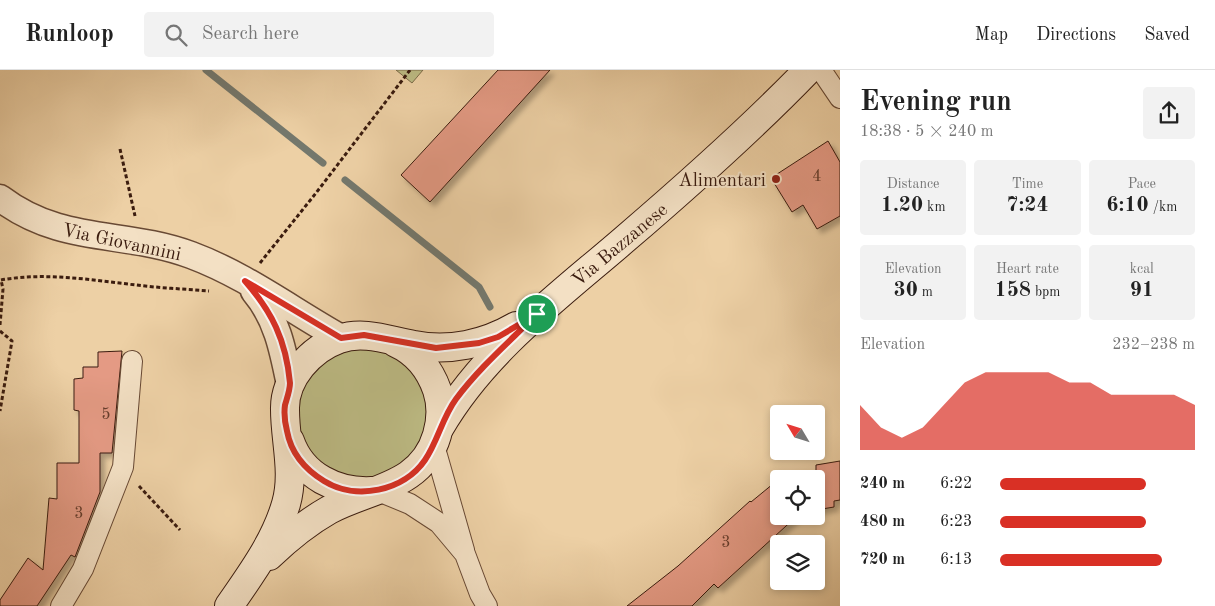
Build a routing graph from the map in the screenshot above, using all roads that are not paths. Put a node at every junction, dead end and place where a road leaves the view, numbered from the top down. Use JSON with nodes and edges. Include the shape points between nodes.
{"nodes":[{"id":1,"x":808,"y":70,"type":"edge"},
{"id":2,"x":821,"y":70,"type":"edge"},
{"id":3,"x":840,"y":98,"type":"edge"},
{"id":4,"x":0,"y":198,"type":"edge"},
{"id":5,"x":245,"y":281,"type":"junction"},
{"id":6,"x":537,"y":314,"type":"junction"},
{"id":7,"x":341,"y":338,"type":"junction"},
{"id":8,"x":387,"y":339,"type":"junction"},
{"id":9,"x":132,"y":361,"type":"dead end"},
{"id":10,"x":290,"y":385,"type":"junction"},
{"id":11,"x":287,"y":431,"type":"junction"},
{"id":12,"x":437,"y":436,"type":"junction"},
{"id":13,"x":376,"y":490,"type":"junction"},
{"id":14,"x":465,"y":554,"type":"junction"},
{"id":15,"x":255,"y":569,"type":"junction"},
{"id":16,"x":61,"y":606,"type":"edge"},
{"id":17,"x":229,"y":606,"type":"edge"},
{"id":18,"x":487,"y":606,"type":"edge"}],
"edges":[{"from":1,"to":6,"type":"main road","name":"Via Bazzanese","via":[[697,178]]},
{"from":2,"to":3,"type":"street"},
{"from":4,"to":5,"type":"street","name":"Via Giovannini","via":[[14,209],[62,230],[143,243],[190,255]]},
{"from":5,"to":7,"type":"street","name":"Via Giovannini"},
{"from":5,"to":10,"type":"street","via":[[265,304],[274,321]]},
{"from":6,"to":8,"type":"main road","name":"Via Bazzanese","via":[[498,337],[479,343],[436,348]]},
{"from":6,"to":12,"type":"main road","name":"Via Bazzanese","via":[[470,381],[455,401]]},
{"from":7,"to":8,"type":"main road","name":"Via Bazzanese","via":[[364,335]]},
{"from":7,"to":10,"type":"main road","name":"Via Bazzanese","via":[[319,348],[302,364]]},
{"from":8,"to":12,"type":"main road","name":"Via Bazzanese","via":[[415,355],[434,380],[440,403]]},
{"from":9,"to":16,"type":"street","via":[[121,472],[83,569]]},
{"from":10,"to":11,"type":"main road","name":"Via Bazzanese","via":[[285,408]]},
{"from":11,"to":13,"type":"main road","name":"Via Bazzanese","via":[[301,462],[313,474],[343,489]]},
{"from":11,"to":15,"type":"main road","name":"Via Bazzanese","via":[[291,470],[287,503]]},
{"from":12,"to":13,"type":"main road","name":"Via Bazzanese","via":[[424,461],[411,475],[395,485]]},
{"from":12,"to":14,"type":"street"},
{"from":13,"to":14,"type":"street","via":[[410,504],[439,523]]},
{"from":13,"to":15,"type":"main road","name":"Via Bazzanese","via":[[331,509],[304,525]]},
{"from":14,"to":18,"type":"street"},
{"from":15,"to":17,"type":"main road","name":"Via Bazzanese"}]}
